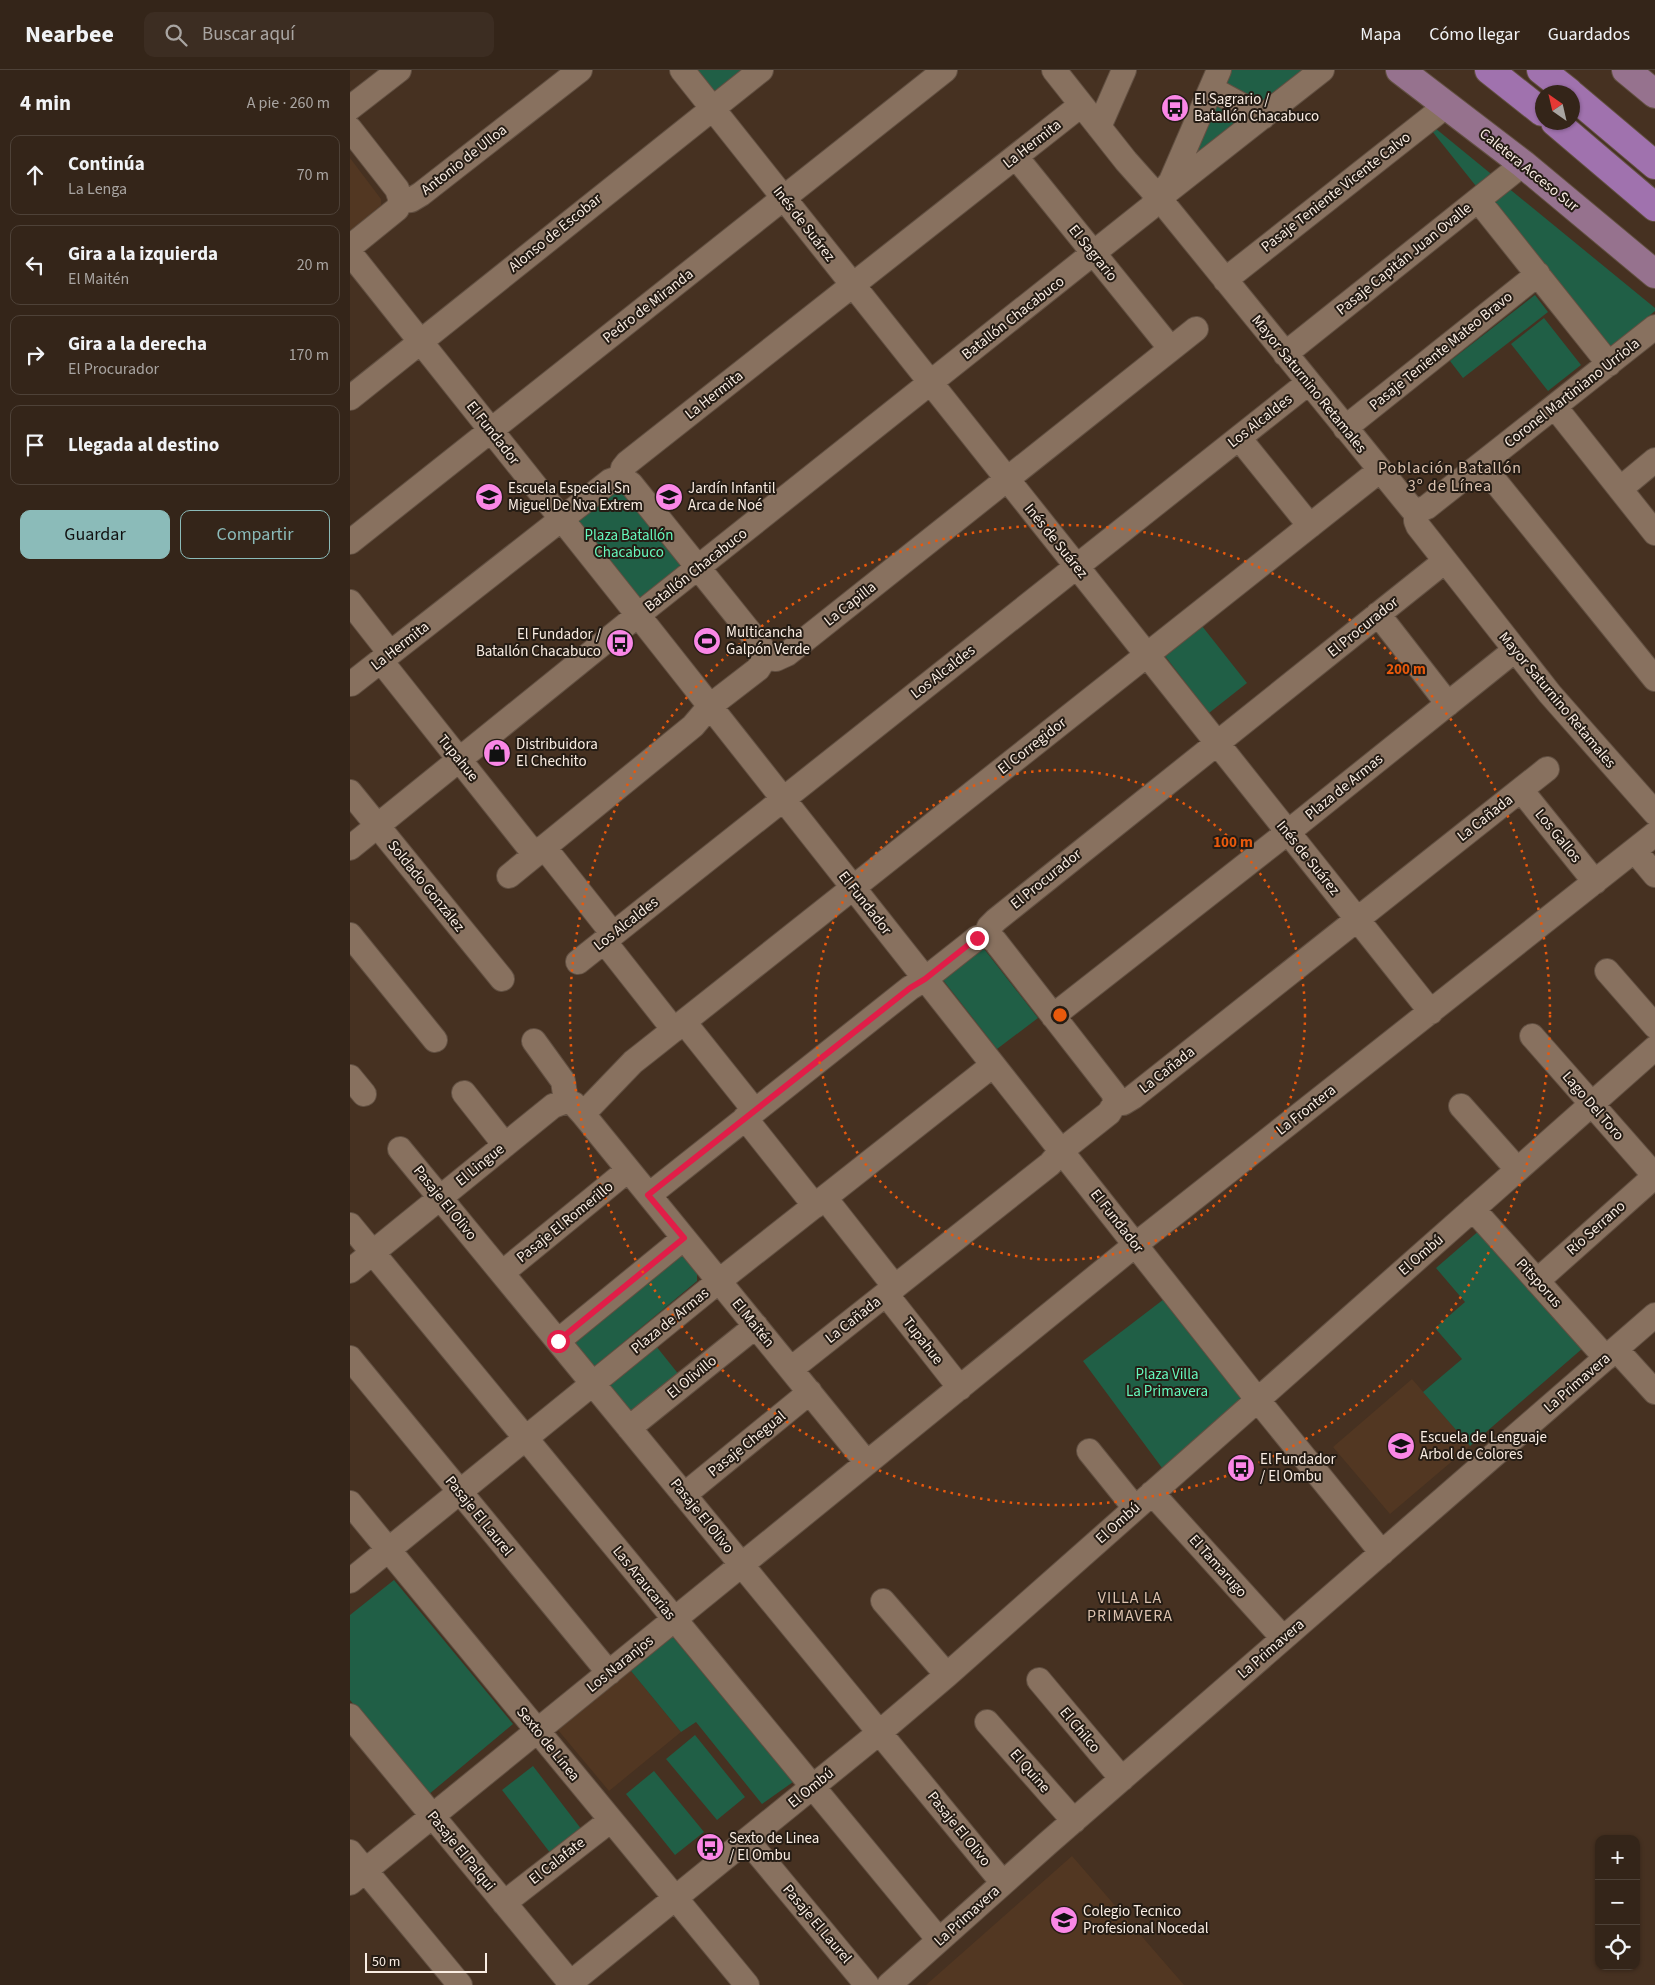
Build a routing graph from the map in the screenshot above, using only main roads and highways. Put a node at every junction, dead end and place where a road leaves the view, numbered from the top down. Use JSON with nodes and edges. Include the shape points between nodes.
{"nodes":[{"id":1,"x":1400,"y":70,"type":"edge"},
{"id":2,"x":1490,"y":70,"type":"edge"},
{"id":3,"x":1541,"y":70,"type":"edge"},
{"id":4,"x":1626,"y":70,"type":"edge"},
{"id":5,"x":1560,"y":85,"type":"edge"},
{"id":6,"x":1655,"y":94,"type":"edge"},
{"id":7,"x":1580,"y":102,"type":"edge"},
{"id":8,"x":1535,"y":106,"type":"edge"},
{"id":9,"x":1564,"y":130,"type":"edge"},
{"id":10,"x":1655,"y":165,"type":"edge"},
{"id":11,"x":1655,"y":207,"type":"edge"},
{"id":12,"x":1655,"y":274,"type":"edge"}],
"edges":[{"from":1,"to":12,"type":"main road","name":"Caletera Acceso Sur","via":[[1523,164]]},
{"from":2,"to":8,"type":"highway"},
{"from":3,"to":5,"type":"highway"},
{"from":4,"to":6,"type":"main road"},
{"from":7,"to":10,"type":"highway"},
{"from":9,"to":11,"type":"highway"}]}
